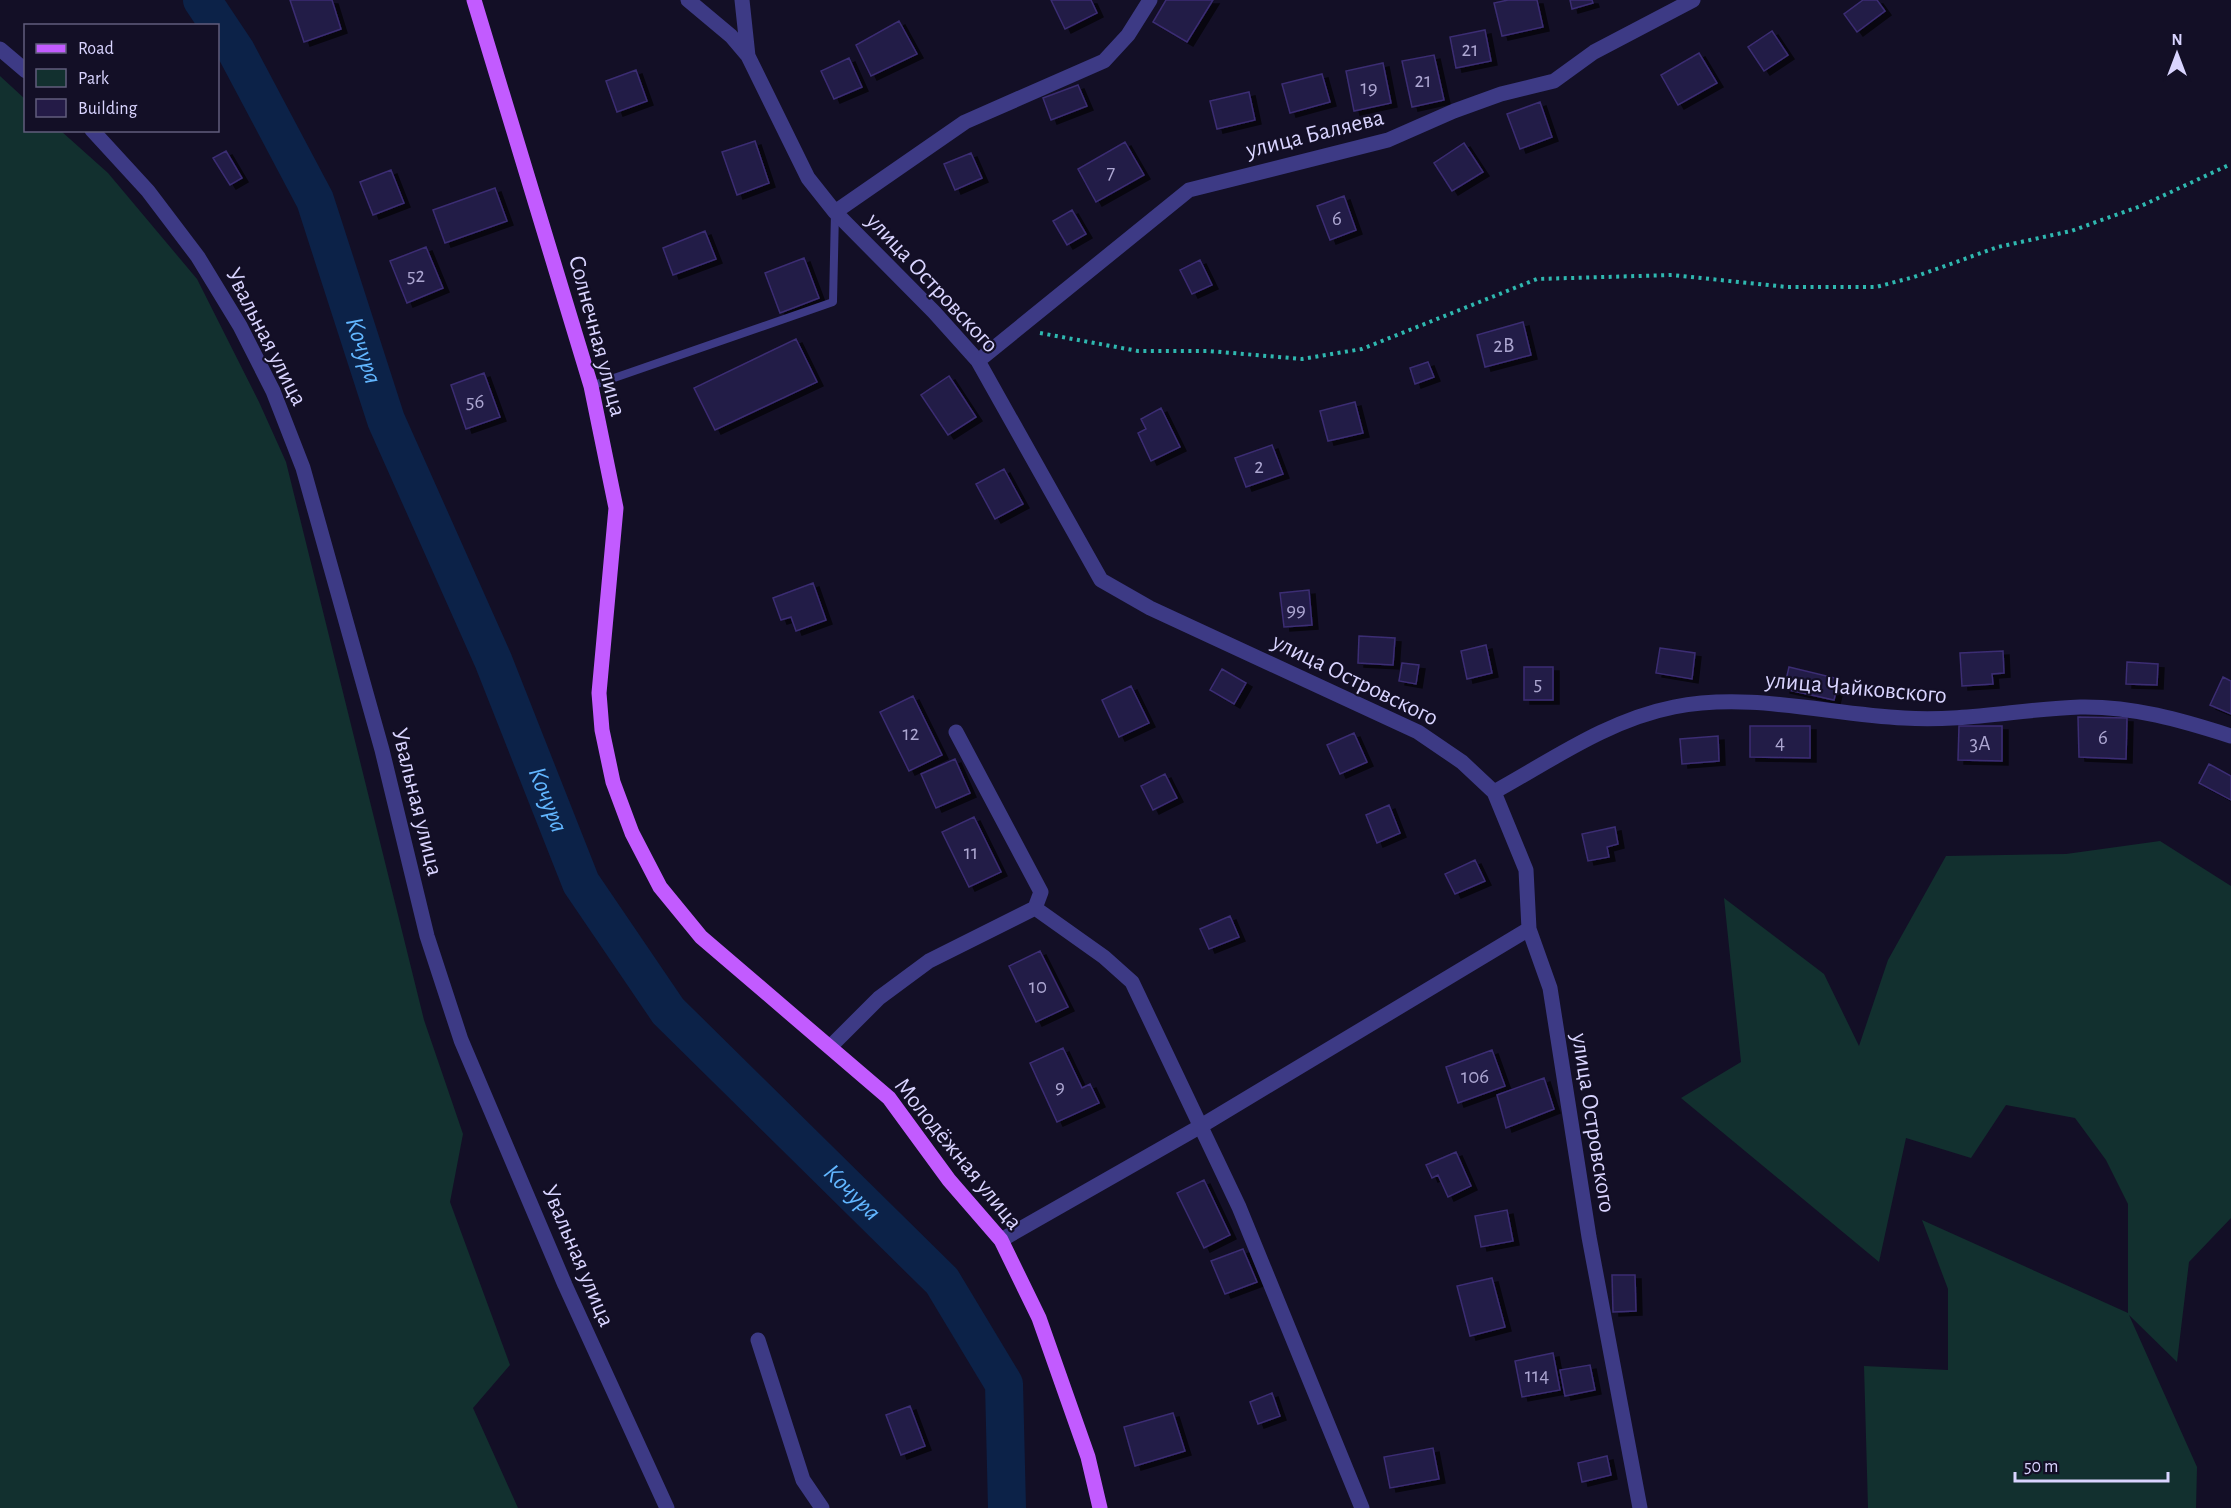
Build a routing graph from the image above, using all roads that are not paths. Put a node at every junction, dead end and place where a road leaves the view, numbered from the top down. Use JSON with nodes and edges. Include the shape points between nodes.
{"nodes":[{"id":1,"x":474,"y":0,"type":"edge"},
{"id":2,"x":688,"y":0,"type":"edge"},
{"id":3,"x":742,"y":0,"type":"edge"},
{"id":4,"x":1150,"y":0,"type":"edge"},
{"id":5,"x":1693,"y":0,"type":"edge"},
{"id":6,"x":0,"y":49,"type":"edge"},
{"id":7,"x":747,"y":56,"type":"junction"},
{"id":8,"x":24,"y":69,"type":"edge"},
{"id":9,"x":94,"y":132,"type":"edge"},
{"id":10,"x":835,"y":212,"type":"junction"},
{"id":11,"x":978,"y":361,"type":"junction"},
{"id":12,"x":591,"y":386,"type":"junction"},
{"id":13,"x":599,"y":693,"type":"joint"},
{"id":14,"x":956,"y":732,"type":"dead end"},
{"id":15,"x":2231,"y":736,"type":"edge"},
{"id":16,"x":1494,"y":792,"type":"junction"},
{"id":17,"x":1035,"y":908,"type":"junction"},
{"id":18,"x":1529,"y":929,"type":"junction"},
{"id":19,"x":830,"y":1047,"type":"junction"},
{"id":20,"x":1202,"y":1125,"type":"junction"},
{"id":21,"x":1000,"y":1240,"type":"junction"},
{"id":22,"x":758,"y":1340,"type":"dead end"},
{"id":23,"x":667,"y":1508,"type":"edge"},
{"id":24,"x":822,"y":1508,"type":"edge"},
{"id":25,"x":1100,"y":1508,"type":"edge"},
{"id":26,"x":1362,"y":1508,"type":"edge"},
{"id":27,"x":1640,"y":1508,"type":"edge"}],
"edges":[{"from":1,"to":12,"type":"main road","name":"Солнечная улица"},
{"from":2,"to":7,"type":"street","name":"улица Островского","via":[[731,36]]},
{"from":3,"to":7,"type":"street","name":"улица Островского"},
{"from":4,"to":10,"type":"street","via":[[1128,35],[1104,61],[965,122]]},
{"from":5,"to":11,"type":"street","name":"улица Баляева","via":[[1594,51],[1554,81],[1501,94],[1388,140],[1189,190]]},
{"from":6,"to":8,"type":"street"},
{"from":7,"to":10,"type":"street","name":"улица Островского","via":[[808,178]]},
{"from":9,"to":23,"type":"street","name":"Увальная улица","via":[[148,191],[198,257],[273,391],[303,468],[382,750],[427,936],[461,1040],[565,1285]]},
{"from":10,"to":11,"type":"street","name":"улица Островского"},
{"from":10,"to":12,"type":"lane","via":[[833,302]]},
{"from":11,"to":16,"type":"street","name":"улица Островского","via":[[1101,580],[1150,608],[1418,732],[1462,762]]},
{"from":12,"to":13,"type":"main road","name":"Солнечная улица","via":[[616,508]]},
{"from":13,"to":19,"type":"main road","name":"Молодёжная улица","via":[[613,782],[632,833],[660,887],[701,937]]},
{"from":14,"to":17,"type":"street","via":[[1041,892]]},
{"from":15,"to":16,"type":"street","name":"улица Чайковского","via":[[2136,710],[2081,707],[1960,718],[1905,718],[1718,701],[1673,707],[1623,721]]},
{"from":16,"to":18,"type":"street","name":"улица Островского","via":[[1526,870]]},
{"from":17,"to":19,"type":"street","via":[[929,962],[879,998]]},
{"from":17,"to":20,"type":"street","via":[[1132,982]]},
{"from":18,"to":20,"type":"street"},
{"from":18,"to":27,"type":"street","name":"улица Островского","via":[[1550,988],[1589,1237]]},
{"from":19,"to":21,"type":"main road","name":"Молодёжная улица","via":[[889,1098],[949,1180]]},
{"from":20,"to":21,"type":"street"},
{"from":20,"to":26,"type":"street"},
{"from":21,"to":25,"type":"main road","name":"Молодёжная улица","via":[[1039,1318],[1088,1457]]},
{"from":22,"to":24,"type":"street","via":[[803,1480]]}]}
